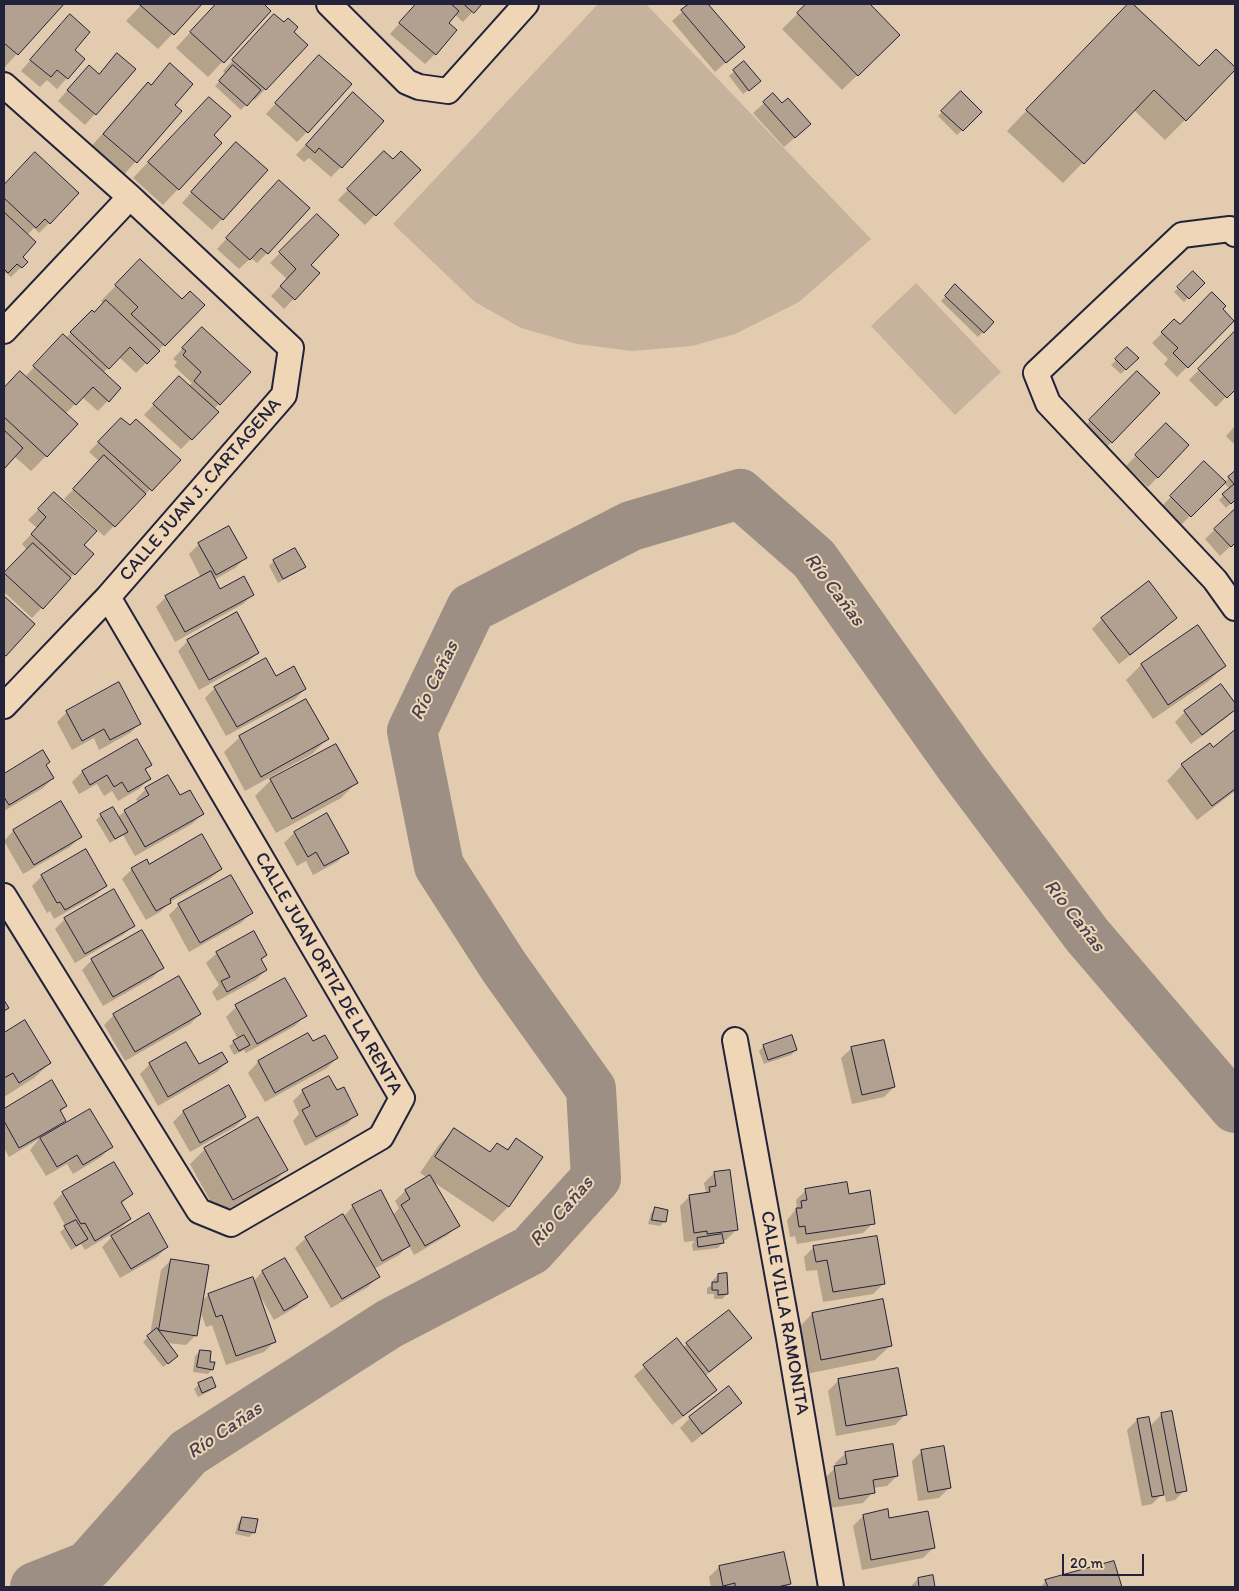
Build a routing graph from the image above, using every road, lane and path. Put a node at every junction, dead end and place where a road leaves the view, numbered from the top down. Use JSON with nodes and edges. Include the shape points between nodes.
{"nodes":[{"id":1,"x":329,"y":4,"type":"edge"},
{"id":2,"x":526,"y":4,"type":"edge"},
{"id":3,"x":4,"y":85,"type":"edge"},
{"id":4,"x":130,"y":197,"type":"junction"},
{"id":5,"x":1235,"y":234,"type":"edge"},
{"id":6,"x":4,"y":331,"type":"edge"},
{"id":7,"x":108,"y":597,"type":"junction"},
{"id":8,"x":1235,"y":608,"type":"edge"},
{"id":9,"x":4,"y":706,"type":"edge"},
{"id":10,"x":4,"y":896,"type":"edge"},
{"id":11,"x":735,"y":1040,"type":"dead end"},
{"id":12,"x":831,"y":1587,"type":"edge"}],
"edges":[{"from":1,"to":2,"type":"street","via":[[407,82],[448,91]]},
{"from":3,"to":4,"type":"street","name":"CALLE JUAN J. CARTAGENA"},
{"from":4,"to":6,"type":"street"},
{"from":4,"to":7,"type":"street","name":"CALLE JUAN J. CARTAGENA","via":[[291,348],[284,395]]},
{"from":5,"to":8,"type":"street","via":[[1230,229],[1182,234],[1036,373],[1048,403],[1215,580]]},
{"from":7,"to":9,"type":"street","name":"CALLE JUAN J. CARTAGENA"},
{"from":7,"to":10,"type":"street","name":"CALLE JUAN ORTIZ DE LA RENTA","via":[[402,1098],[382,1137],[231,1224],[199,1211]]},
{"from":11,"to":12,"type":"street","name":"CALLE VILLA RAMONITA"}]}
